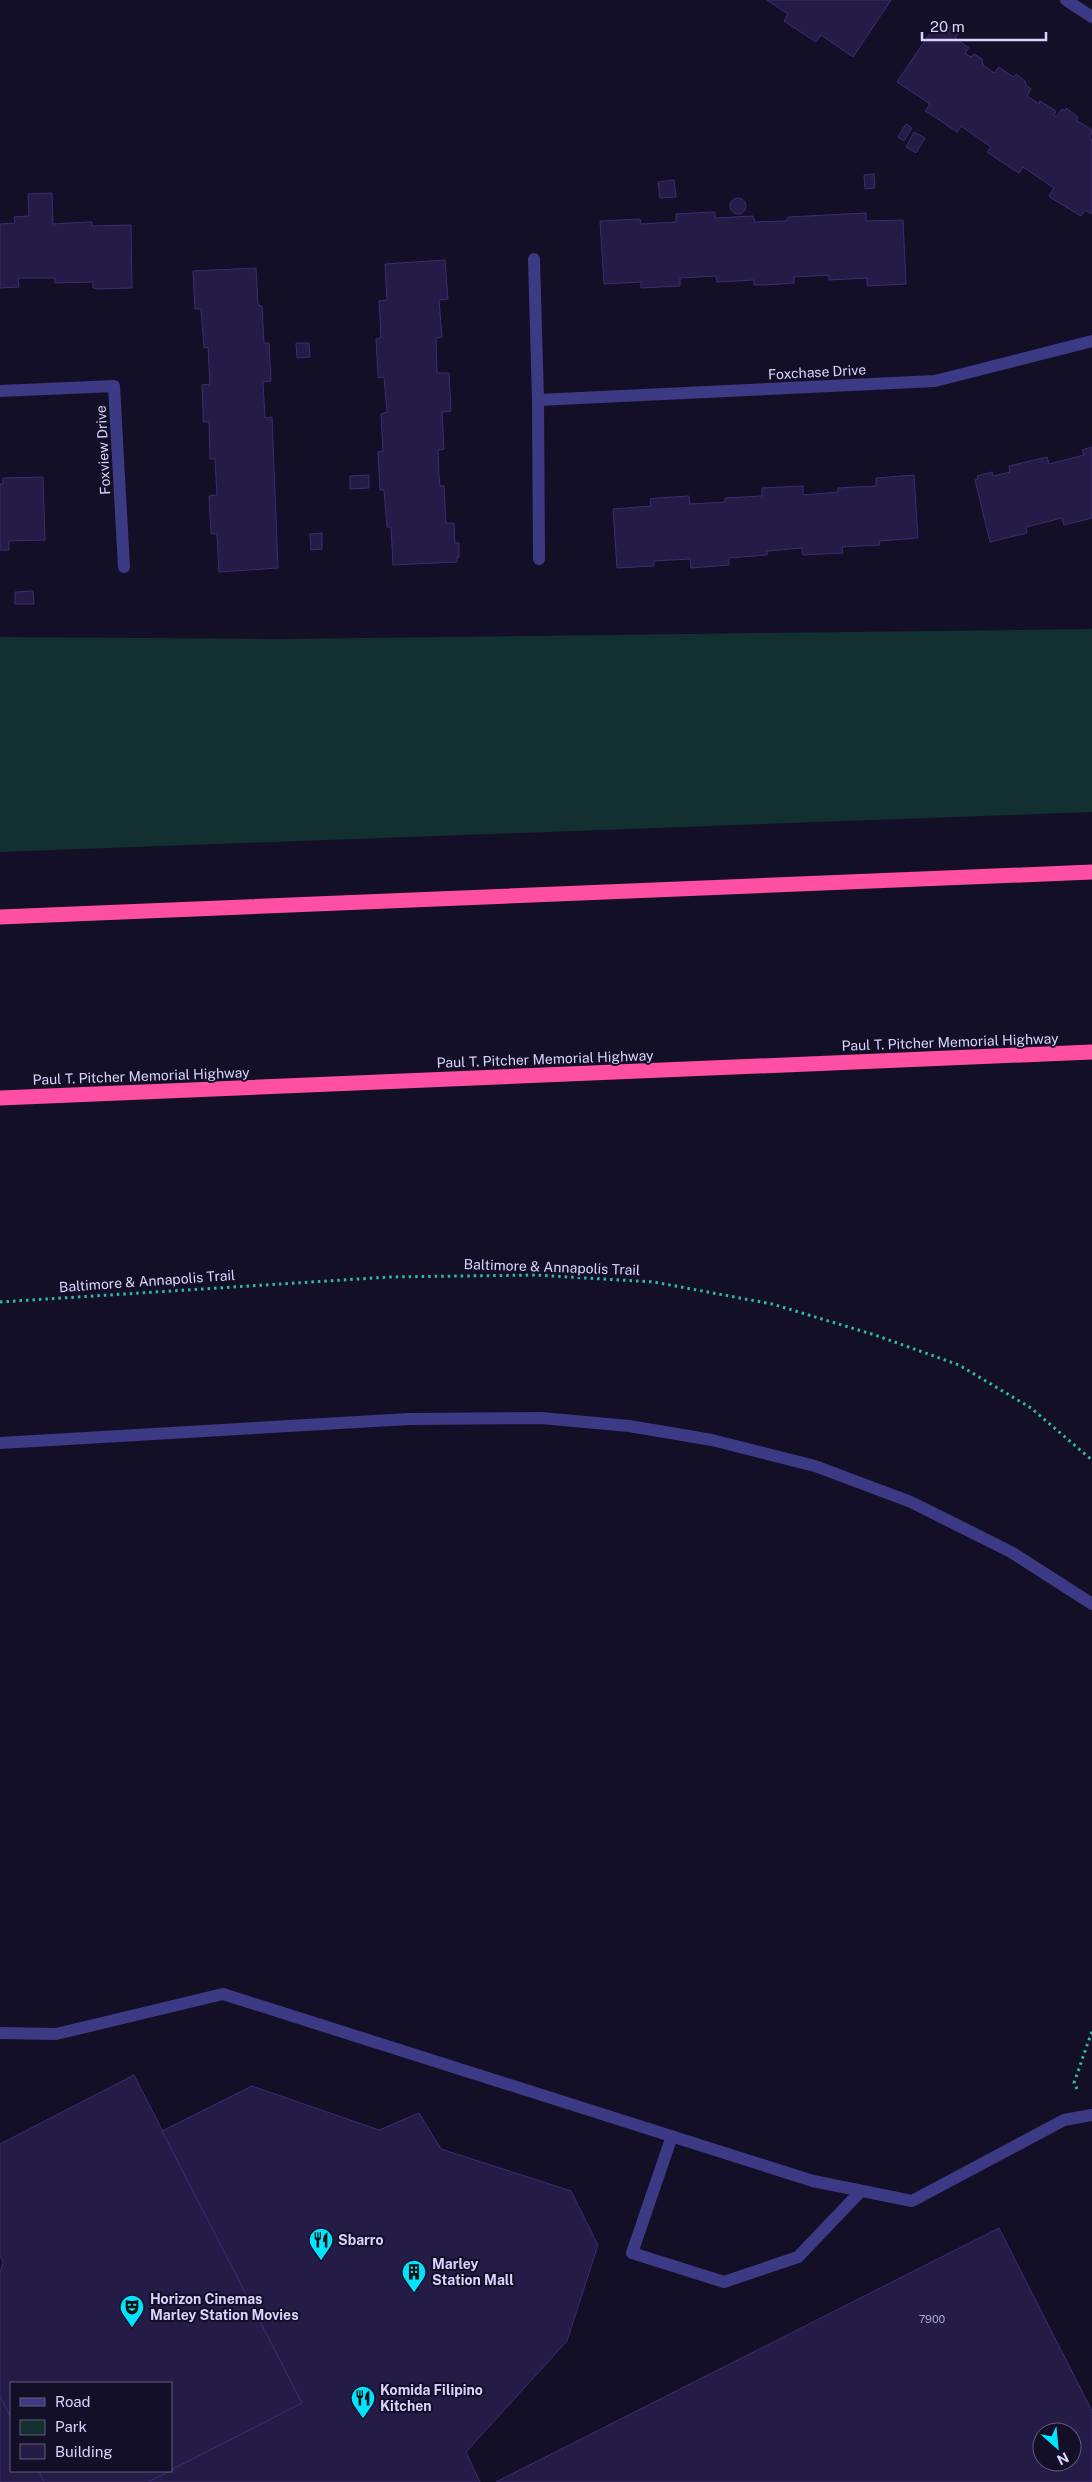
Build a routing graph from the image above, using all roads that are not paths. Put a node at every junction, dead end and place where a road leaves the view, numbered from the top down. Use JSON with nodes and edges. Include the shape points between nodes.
{"nodes":[{"id":1,"x":1066,"y":0,"type":"edge"},
{"id":2,"x":1092,"y":17,"type":"edge"},
{"id":3,"x":534,"y":258,"type":"dead end"},
{"id":4,"x":1092,"y":341,"type":"edge"},
{"id":5,"x":0,"y":391,"type":"edge"},
{"id":6,"x":538,"y":400,"type":"junction"},
{"id":7,"x":539,"y":559,"type":"dead end"},
{"id":8,"x":124,"y":567,"type":"dead end"},
{"id":9,"x":1092,"y":872,"type":"edge"},
{"id":10,"x":0,"y":917,"type":"edge"},
{"id":11,"x":1092,"y":1052,"type":"edge"},
{"id":12,"x":0,"y":1098,"type":"edge"},
{"id":13,"x":0,"y":1443,"type":"edge"},
{"id":14,"x":1092,"y":1604,"type":"edge"},
{"id":15,"x":0,"y":2033,"type":"edge"},
{"id":16,"x":1092,"y":2115,"type":"edge"},
{"id":17,"x":672,"y":2136,"type":"junction"},
{"id":18,"x":861,"y":2191,"type":"junction"}],
"edges":[{"from":1,"to":2,"type":"street"},
{"from":3,"to":6,"type":"street"},
{"from":4,"to":6,"type":"street","name":"Foxchase Drive","via":[[935,381]]},
{"from":5,"to":8,"type":"street","name":"Foxview Drive","via":[[114,386]]},
{"from":6,"to":7,"type":"street"},
{"from":9,"to":10,"type":"highway"},
{"from":11,"to":12,"type":"highway","name":"Paul T. Pitcher Memorial Highway"},
{"from":13,"to":14,"type":"street","via":[[409,1419],[541,1418],[629,1426],[712,1440],[815,1466],[911,1502],[1011,1552]]},
{"from":15,"to":17,"type":"street","via":[[56,2034],[223,1994]]},
{"from":16,"to":18,"type":"street","via":[[1064,2120],[912,2201]]},
{"from":17,"to":18,"type":"street","via":[[813,2181]]},
{"from":17,"to":18,"type":"street","via":[[632,2253],[724,2282],[798,2257]]}]}
